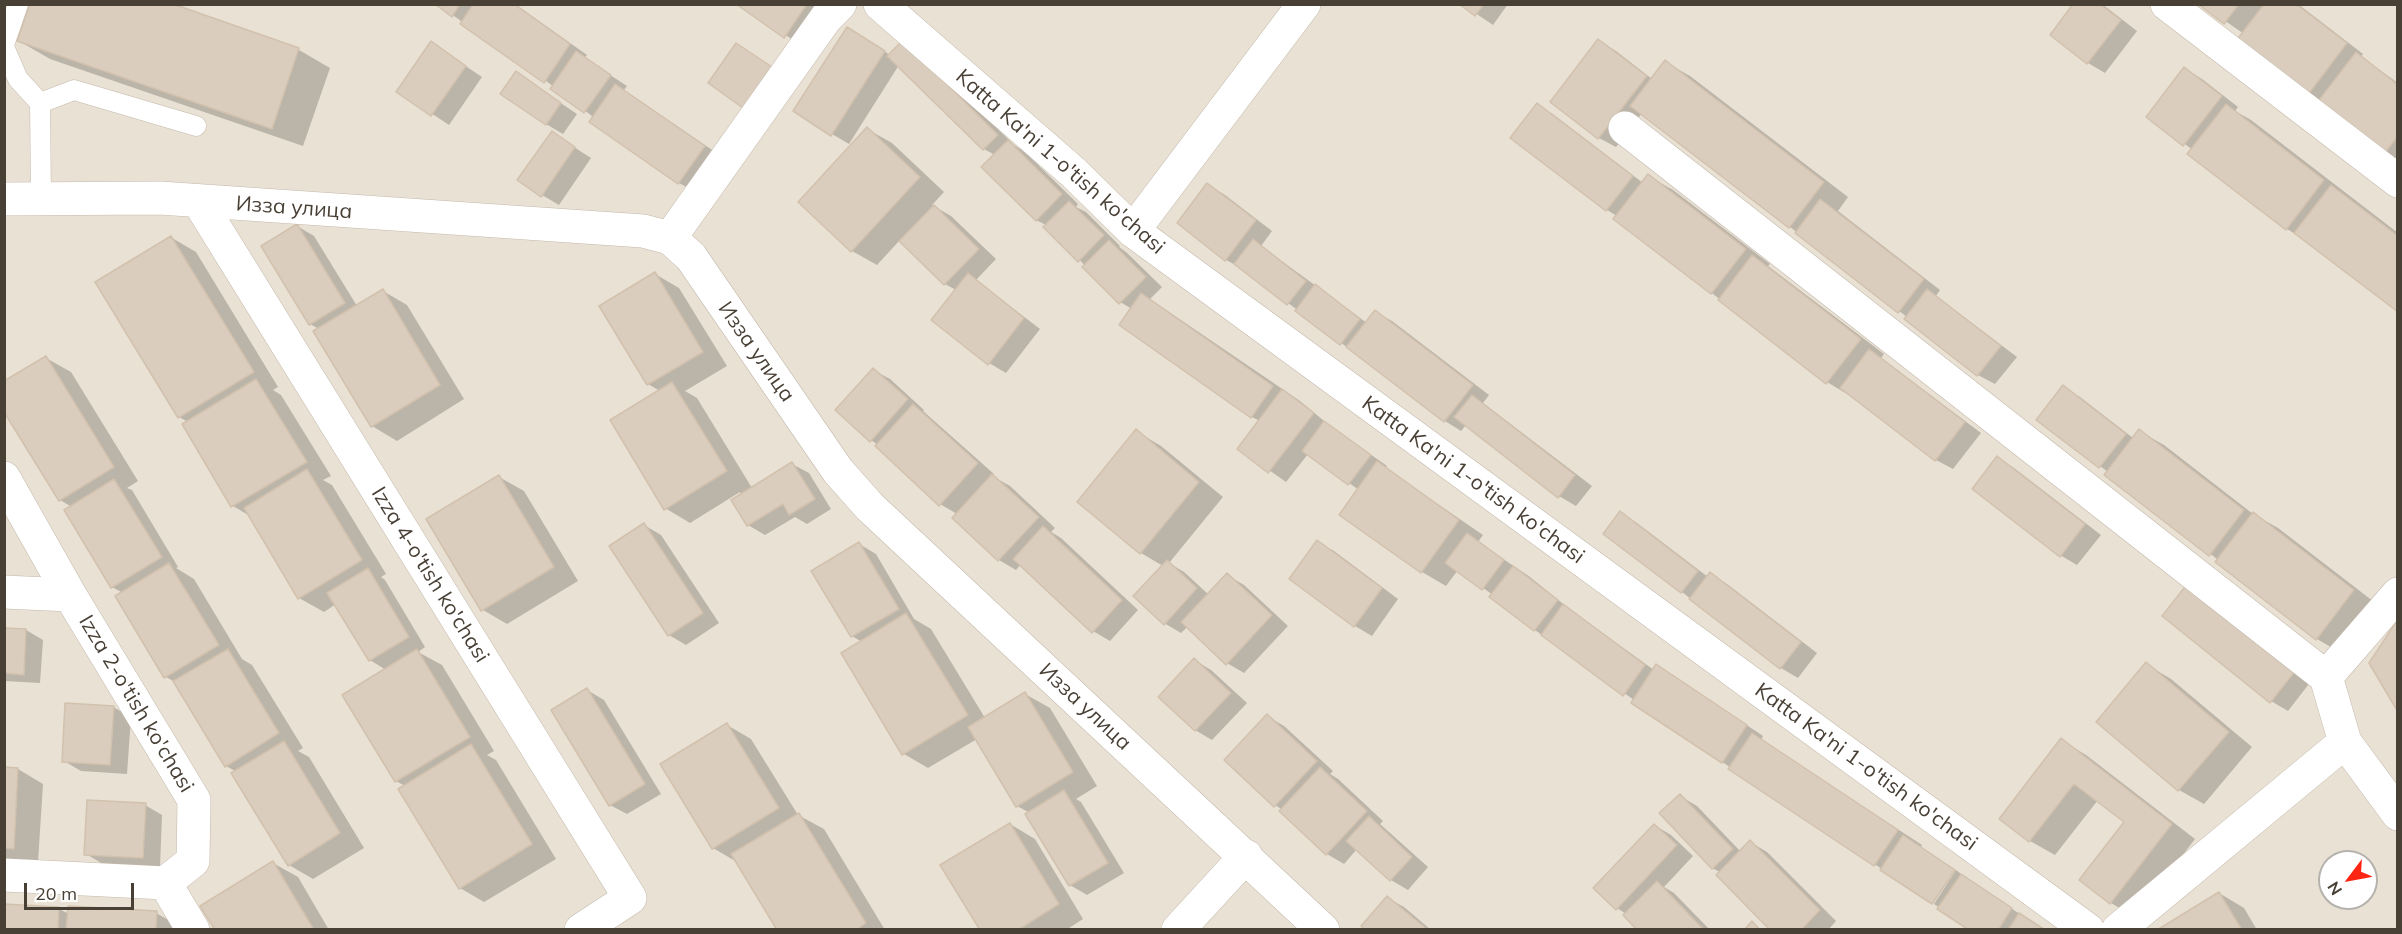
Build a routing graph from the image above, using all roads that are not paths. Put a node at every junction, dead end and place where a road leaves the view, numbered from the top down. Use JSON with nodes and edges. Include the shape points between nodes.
{"nodes":[{"id":1,"x":18,"y":4,"type":"edge"},
{"id":2,"x":840,"y":4,"type":"edge"},
{"id":3,"x":880,"y":4,"type":"edge"},
{"id":4,"x":1304,"y":4,"type":"edge"},
{"id":5,"x":2167,"y":4,"type":"edge"},
{"id":6,"x":4,"y":46,"type":"edge"},
{"id":7,"x":40,"y":103,"type":"junction"},
{"id":8,"x":196,"y":126,"type":"dead end"},
{"id":9,"x":1625,"y":128,"type":"dead end"},
{"id":10,"x":2397,"y":181,"type":"edge"},
{"id":11,"x":4,"y":198,"type":"edge"},
{"id":12,"x":41,"y":198,"type":"junction"},
{"id":13,"x":200,"y":202,"type":"junction"},
{"id":14,"x":1133,"y":231,"type":"junction"},
{"id":15,"x":670,"y":238,"type":"junction"},
{"id":16,"x":4,"y":478,"type":"edge"},
{"id":17,"x":4,"y":592,"type":"edge"},
{"id":18,"x":2397,"y":594,"type":"edge"},
{"id":19,"x":70,"y":595,"type":"junction"},
{"id":20,"x":2326,"y":677,"type":"junction"},
{"id":21,"x":2345,"y":742,"type":"junction"},
{"id":22,"x":2397,"y":814,"type":"edge"},
{"id":23,"x":1246,"y":856,"type":"junction"},
{"id":24,"x":4,"y":875,"type":"edge"},
{"id":25,"x":165,"y":883,"type":"junction"},
{"id":26,"x":193,"y":930,"type":"edge"},
{"id":27,"x":581,"y":930,"type":"edge"},
{"id":28,"x":1178,"y":930,"type":"edge"},
{"id":29,"x":1323,"y":930,"type":"edge"},
{"id":30,"x":2088,"y":930,"type":"edge"},
{"id":31,"x":2118,"y":930,"type":"edge"}],
"edges":[{"from":1,"to":6,"type":"lane"},
{"from":2,"to":15,"type":"street","via":[[826,18]]},
{"from":3,"to":14,"type":"street","name":"Katta Ka'ni 1-o'tish ko'chasi","via":[[1074,173]]},
{"from":4,"to":14,"type":"street"},
{"from":5,"to":10,"type":"street"},
{"from":6,"to":7,"type":"lane","via":[[18,79]]},
{"from":7,"to":8,"type":"lane","via":[[74,90]]},
{"from":7,"to":12,"type":"lane"},
{"from":9,"to":20,"type":"street"},
{"from":11,"to":12,"type":"street","name":"Изза улица"},
{"from":12,"to":13,"type":"street","name":"Изза улица"},
{"from":13,"to":15,"type":"street","name":"Изза улица","via":[[643,231]]},
{"from":13,"to":27,"type":"street","name":"Izza 4-o'tish ko'chasi","via":[[630,898]]},
{"from":14,"to":30,"type":"street","name":"Katta Ka'ni 1-o'tish ko'chasi"},
{"from":15,"to":23,"type":"street","name":"Изза улица","via":[[691,257],[838,471],[870,507]]},
{"from":16,"to":19,"type":"street","name":"Izza 2-o'tish ko'chasi"},
{"from":17,"to":19,"type":"street"},
{"from":18,"to":20,"type":"street"},
{"from":19,"to":25,"type":"street","name":"Izza 2-o'tish ko'chasi","via":[[194,800],[193,861]]},
{"from":20,"to":21,"type":"street"},
{"from":21,"to":22,"type":"street"},
{"from":21,"to":31,"type":"street"},
{"from":23,"to":28,"type":"street"},
{"from":23,"to":29,"type":"street","name":"Изза улица"},
{"from":24,"to":25,"type":"street"},
{"from":25,"to":26,"type":"street"}]}
